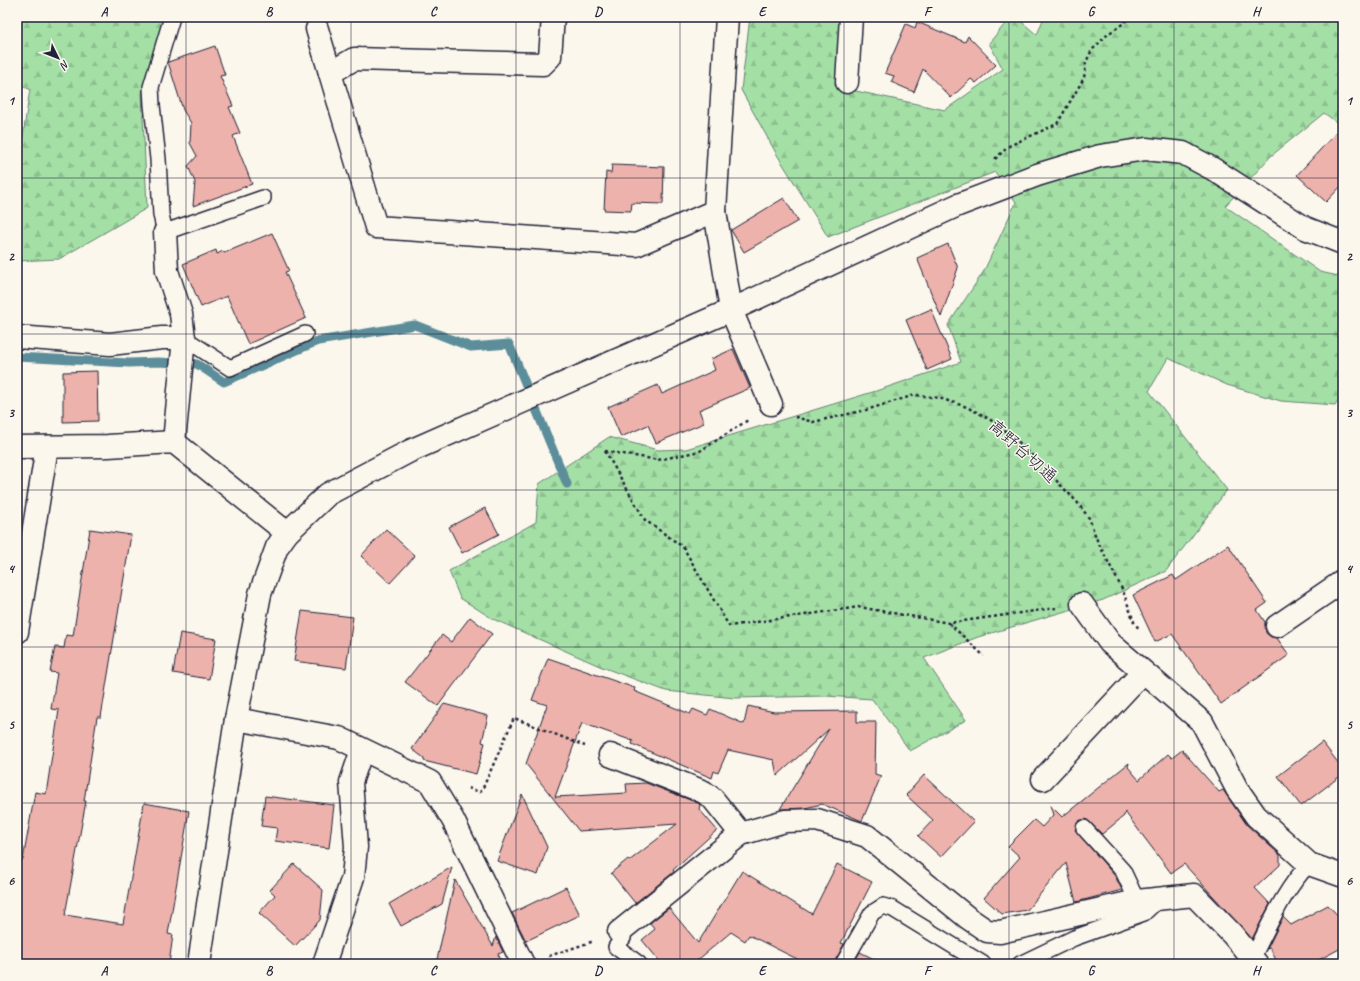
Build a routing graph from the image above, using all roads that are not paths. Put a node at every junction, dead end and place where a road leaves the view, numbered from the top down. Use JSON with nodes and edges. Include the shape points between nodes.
{"nodes":[{"id":1,"x":172,"y":17,"type":"edge"},
{"id":2,"x":554,"y":17,"type":"edge"},
{"id":3,"x":727,"y":17,"type":"edge"},
{"id":4,"x":851,"y":17,"type":"edge"},
{"id":5,"x":317,"y":29,"type":"dead end"},
{"id":6,"x":330,"y":73,"type":"junction"},
{"id":7,"x":847,"y":82,"type":"dead end"},
{"id":8,"x":262,"y":198,"type":"dead end"},
{"id":9,"x":715,"y":211,"type":"junction"},
{"id":10,"x":165,"y":232,"type":"junction"},
{"id":11,"x":1343,"y":243,"type":"edge"},
{"id":12,"x":731,"y":310,"type":"junction"},
{"id":13,"x":306,"y":334,"type":"dead end"},
{"id":14,"x":17,"y":337,"type":"edge"},
{"id":15,"x":184,"y":338,"type":"junction"},
{"id":16,"x":771,"y":404,"type":"road end"},
{"id":17,"x":174,"y":442,"type":"junction"},
{"id":18,"x":17,"y":447,"type":"edge"},
{"id":19,"x":47,"y":447,"type":"junction"},
{"id":20,"x":287,"y":533,"type":"junction"},
{"id":21,"x":1343,"y":581,"type":"edge"},
{"id":22,"x":1082,"y":604,"type":"road end"},
{"id":23,"x":1277,"y":626,"type":"dead end"},
{"id":24,"x":17,"y":632,"type":"edge"},
{"id":25,"x":1143,"y":672,"type":"junction"},
{"id":26,"x":236,"y":719,"type":"junction"},
{"id":27,"x":362,"y":750,"type":"junction"},
{"id":28,"x":610,"y":755,"type":"road end"},
{"id":29,"x":1043,"y":779,"type":"dead end"},
{"id":30,"x":1084,"y":828,"type":"dead end"},
{"id":31,"x":741,"y":834,"type":"junction"},
{"id":32,"x":1309,"y":864,"type":"junction"},
{"id":33,"x":1343,"y":876,"type":"edge"},
{"id":34,"x":1160,"y":898,"type":"junction"},
{"id":35,"x":1137,"y":901,"type":"junction"},
{"id":36,"x":619,"y":932,"type":"joint"},
{"id":37,"x":532,"y":962,"type":"edge"},
{"id":38,"x":1251,"y":962,"type":"edge"},
{"id":39,"x":198,"y":964,"type":"edge"},
{"id":40,"x":324,"y":964,"type":"edge"},
{"id":41,"x":639,"y":964,"type":"edge"},
{"id":42,"x":843,"y":964,"type":"edge"},
{"id":43,"x":983,"y":964,"type":"edge"},
{"id":44,"x":1020,"y":964,"type":"edge"}],
"edges":[{"from":1,"to":10,"type":"lane","via":[[151,86],[161,215]]},
{"from":2,"to":6,"type":"street","via":[[550,57],[543,64],[354,59]]},
{"from":3,"to":9,"type":"street"},
{"from":4,"to":7,"type":"street"},
{"from":5,"to":6,"type":"street"},
{"from":6,"to":9,"type":"street","via":[[376,227],[636,245]]},
{"from":8,"to":10,"type":"lane"},
{"from":9,"to":12,"type":"street"},
{"from":10,"to":15,"type":"street","via":[[167,270],[181,314]]},
{"from":11,"to":12,"type":"street","via":[[1305,228],[1213,169],[1183,153],[1146,149],[1100,156],[1037,175],[965,202]]},
{"from":12,"to":16,"type":"street"},
{"from":12,"to":20,"type":"street","via":[[410,451],[328,494]]},
{"from":13,"to":15,"type":"lane","via":[[230,368]]},
{"from":14,"to":15,"type":"street","via":[[110,344]]},
{"from":15,"to":17,"type":"street"},
{"from":17,"to":19,"type":"street"},
{"from":17,"to":20,"type":"street"},
{"from":18,"to":19,"type":"street"},
{"from":19,"to":24,"type":"street"},
{"from":20,"to":26,"type":"street","via":[[277,547],[260,594]]},
{"from":21,"to":23,"type":"street"},
{"from":22,"to":25,"type":"street","via":[[1110,643]]},
{"from":25,"to":29,"type":"street"},
{"from":25,"to":32,"type":"street","via":[[1202,722],[1237,789],[1256,816]]},
{"from":26,"to":27,"type":"street","via":[[339,738]]},
{"from":26,"to":39,"type":"street"},
{"from":27,"to":37,"type":"street","via":[[430,782]]},
{"from":27,"to":40,"type":"street","via":[[351,782],[356,847],[353,877]]},
{"from":28,"to":31,"type":"street","via":[[704,792],[713,799]]},
{"from":30,"to":35,"type":"lane","via":[[1123,871]]},
{"from":31,"to":35,"type":"street","via":[[785,821],[817,820],[868,836],[987,931],[1000,932]]},
{"from":31,"to":36,"type":"street"},
{"from":32,"to":33,"type":"street"},
{"from":32,"to":38,"type":"lane","via":[[1294,880]]},
{"from":34,"to":35,"type":"street"},
{"from":34,"to":38,"type":"street","via":[[1194,895],[1232,934]]},
{"from":34,"to":44,"type":"lane","via":[[1144,913],[1074,938]]},
{"from":36,"to":41,"type":"lane","via":[[624,938],[616,947]]},
{"from":42,"to":43,"type":"lane","via":[[872,913],[883,906],[894,909]]}]}
